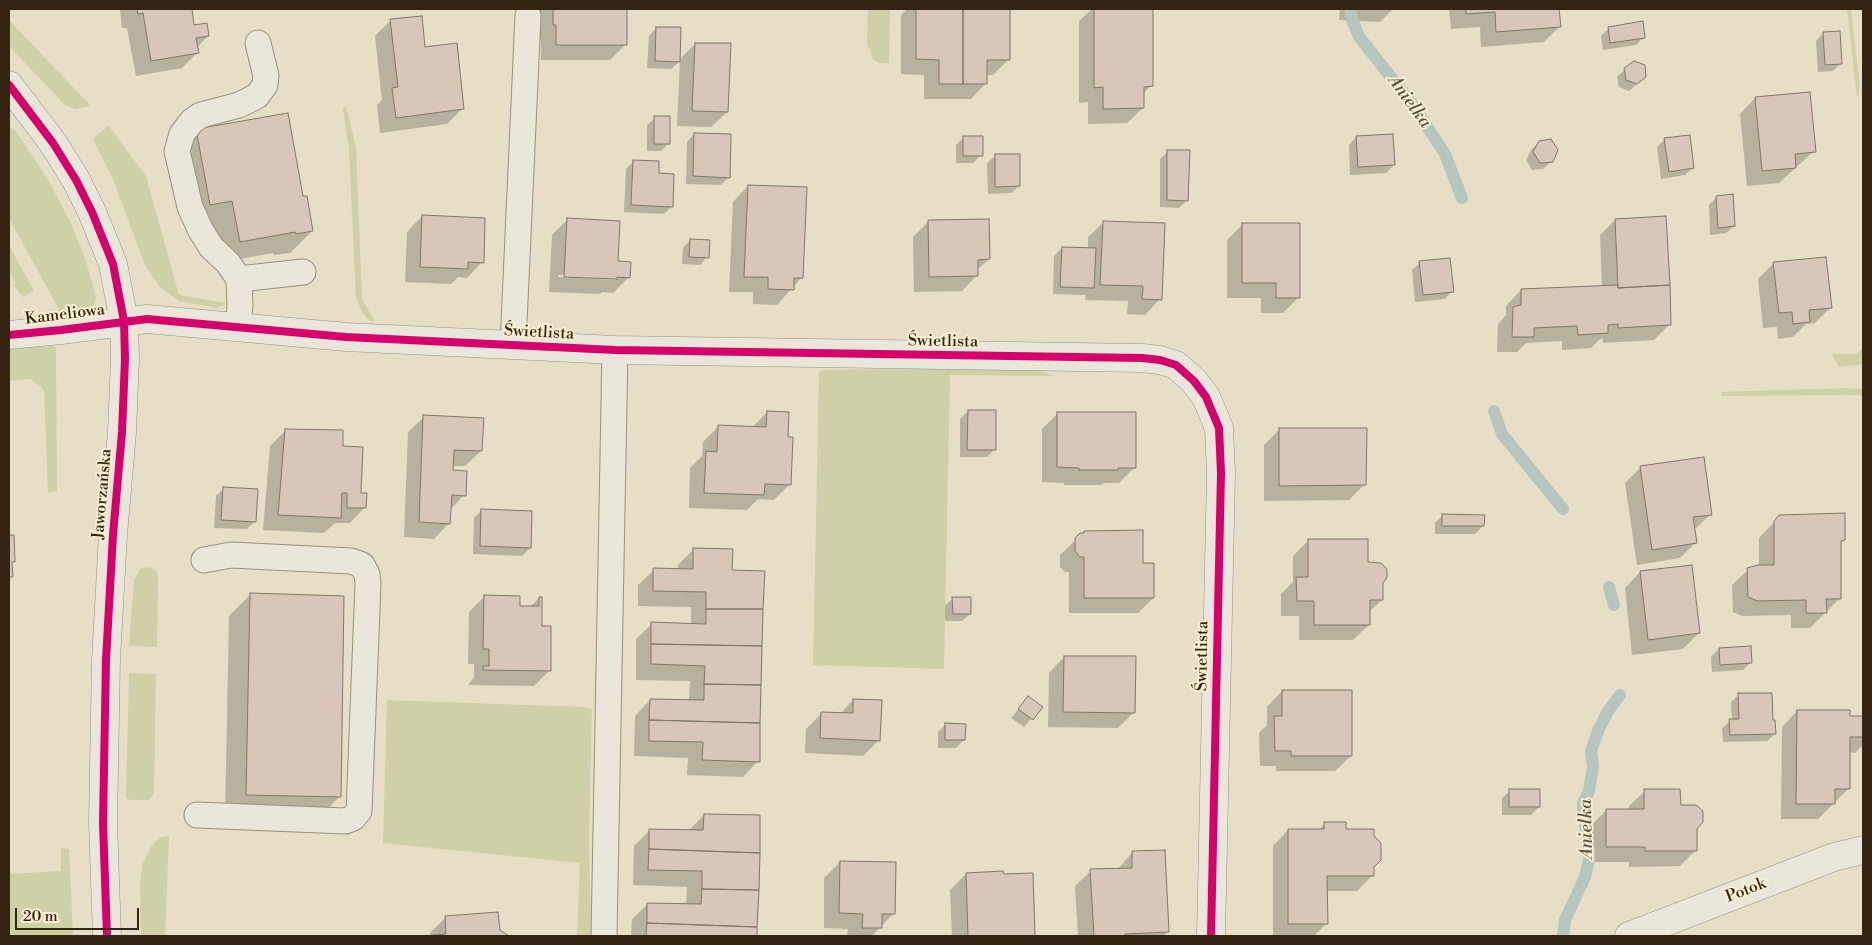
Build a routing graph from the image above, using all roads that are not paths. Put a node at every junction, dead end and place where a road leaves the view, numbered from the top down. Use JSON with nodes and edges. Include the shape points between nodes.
{"nodes":[{"id":1,"x":528,"y":16,"type":"dead end"},
{"id":2,"x":258,"y":42,"type":"dead end"},
{"id":3,"x":9,"y":85,"type":"edge"},
{"id":4,"x":304,"y":272,"type":"dead end"},
{"id":5,"x":239,"y":279,"type":"junction"},
{"id":6,"x":124,"y":321,"type":"junction"},
{"id":7,"x":238,"y":327,"type":"junction"},
{"id":8,"x":9,"y":335,"type":"edge"},
{"id":9,"x":512,"y":345,"type":"junction"},
{"id":10,"x":615,"y":350,"type":"junction"},
{"id":11,"x":204,"y":560,"type":"dead end"},
{"id":12,"x":197,"y":815,"type":"dead end"},
{"id":13,"x":1863,"y":850,"type":"edge"},
{"id":14,"x":107,"y":936,"type":"edge"},
{"id":15,"x":604,"y":936,"type":"edge"},
{"id":16,"x":1211,"y":936,"type":"edge"},
{"id":17,"x":1629,"y":936,"type":"edge"}],
"edges":[{"from":1,"to":9,"type":"lane"},
{"from":2,"to":5,"type":"lane","via":[[266,76],[265,85],[257,96],[192,121],[182,134],[177,151],[190,208],[200,229]]},
{"from":3,"to":6,"type":"street","name":"Jaworzańska","via":[[53,143],[92,212],[113,264]]},
{"from":4,"to":5,"type":"lane"},
{"from":5,"to":7,"type":"lane"},
{"from":6,"to":7,"type":"street","name":"Świetlista","via":[[147,319]]},
{"from":6,"to":8,"type":"street","name":"Kameliowa"},
{"from":6,"to":14,"type":"street","name":"Jaworzańska","via":[[122,423],[106,668],[103,823]]},
{"from":7,"to":9,"type":"street","name":"Świetlista"},
{"from":9,"to":10,"type":"street","name":"Świetlista"},
{"from":10,"to":15,"type":"lane"},
{"from":10,"to":16,"type":"street","name":"Świetlista","via":[[1142,358],[1176,365],[1194,381],[1206,397],[1219,428],[1221,473]]},
{"from":11,"to":12,"type":"lane","via":[[231,555],[351,561],[362,565],[368,584],[359,812],[346,821]]},
{"from":13,"to":17,"type":"street","name":"Potok","via":[[1834,857]]}]}
